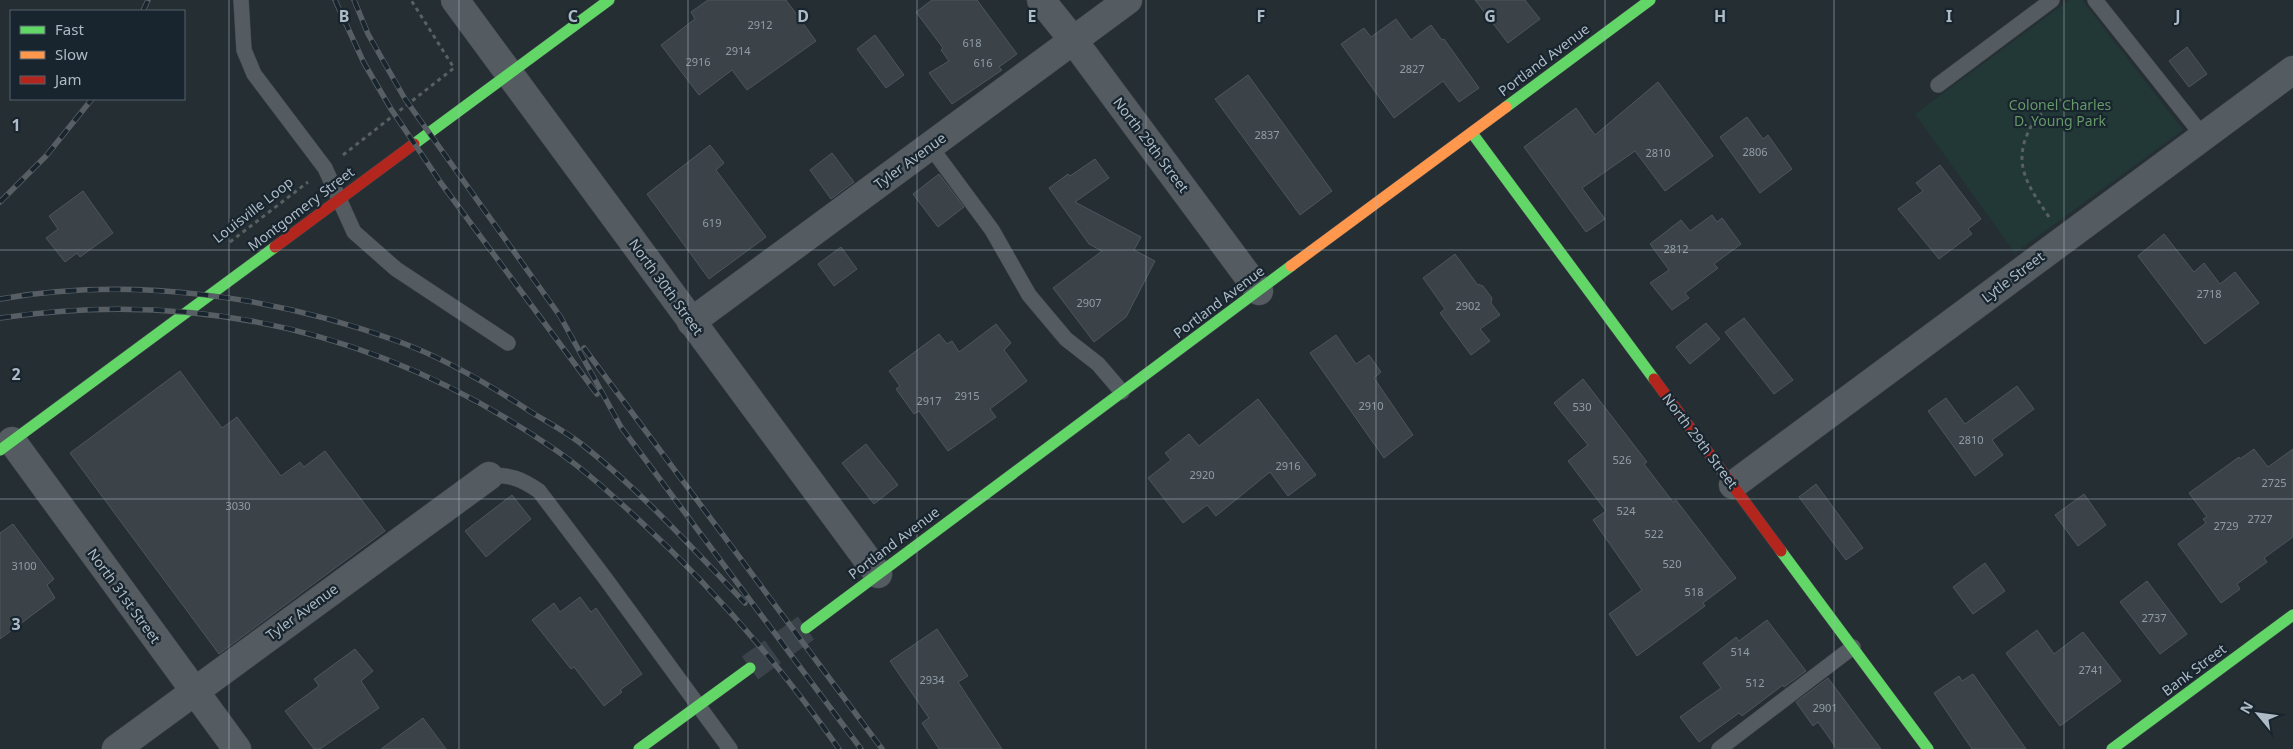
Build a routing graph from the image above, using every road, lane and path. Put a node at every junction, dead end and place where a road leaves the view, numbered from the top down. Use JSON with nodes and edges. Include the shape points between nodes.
{"nodes":[{"id":1,"x":241,"y":0,"type":"edge"},
{"id":2,"x":411,"y":0,"type":"edge"},
{"id":3,"x":455,"y":0,"type":"edge"},
{"id":4,"x":608,"y":0,"type":"edge"},
{"id":5,"x":1041,"y":0,"type":"edge"},
{"id":6,"x":1128,"y":0,"type":"edge"},
{"id":7,"x":1650,"y":0,"type":"edge"},
{"id":8,"x":2052,"y":0,"type":"edge"},
{"id":9,"x":2095,"y":0,"type":"edge"},
{"id":10,"x":1073,"y":40,"type":"junction"},
{"id":11,"x":2293,"y":70,"type":"edge"},
{"id":12,"x":508,"y":73,"type":"junction"},
{"id":13,"x":1938,"y":84,"type":"dead end"},
{"id":14,"x":2061,"y":99,"type":"dead end"},
{"id":15,"x":1472,"y":132,"type":"junction"},
{"id":16,"x":2203,"y":136,"type":"junction"},
{"id":17,"x":930,"y":146,"type":"junction"},
{"id":18,"x":325,"y":168,"type":"junction"},
{"id":19,"x":338,"y":200,"type":"junction"},
{"id":20,"x":2050,"y":217,"type":"dead end"},
{"id":21,"x":227,"y":245,"type":"dead end"},
{"id":22,"x":1259,"y":291,"type":"junction"},
{"id":23,"x":692,"y":322,"type":"junction"},
{"id":24,"x":508,"y":342,"type":"dead end"},
{"id":25,"x":1122,"y":392,"type":"junction"},
{"id":26,"x":6,"y":446,"type":"edge"},
{"id":27,"x":489,"y":476,"type":"joint"},
{"id":28,"x":1732,"y":485,"type":"junction"},
{"id":29,"x":878,"y":574,"type":"junction"},
{"id":30,"x":2293,"y":615,"type":"edge"},
{"id":31,"x":806,"y":628,"type":"tunnel mouth"},
{"id":32,"x":1853,"y":647,"type":"junction"},
{"id":33,"x":750,"y":668,"type":"tunnel mouth"},
{"id":34,"x":193,"y":691,"type":"junction"},
{"id":35,"x":697,"y":706,"type":"junction"},
{"id":36,"x":116,"y":749,"type":"edge"},
{"id":37,"x":237,"y":749,"type":"edge"},
{"id":38,"x":639,"y":749,"type":"edge"},
{"id":39,"x":730,"y":749,"type":"edge"},
{"id":40,"x":1719,"y":749,"type":"edge"},
{"id":41,"x":1928,"y":749,"type":"edge"},
{"id":42,"x":2112,"y":749,"type":"edge"}],
"edges":[{"from":1,"to":18,"type":"lane","via":[[244,50],[254,74]]},
{"from":2,"to":18,"type":"path","name":"Louisville Loop","via":[[454,68]]},
{"from":3,"to":12,"type":"street","name":"North 30th Street"},
{"from":4,"to":12,"type":"street","name":"Montgomery Street"},
{"from":5,"to":10,"type":"street","name":"North 29th Street"},
{"from":6,"to":10,"type":"street","name":"Tyler Avenue"},
{"from":7,"to":15,"type":"street","name":"Portland Avenue"},
{"from":8,"to":13,"type":"lane"},
{"from":9,"to":16,"type":"lane"},
{"from":10,"to":17,"type":"street","name":"Tyler Avenue"},
{"from":10,"to":22,"type":"street","name":"North 29th Street"},
{"from":11,"to":16,"type":"street","name":"Lytle Street"},
{"from":12,"to":19,"type":"street","name":"Montgomery Street"},
{"from":12,"to":23,"type":"street","name":"North 30th Street"},
{"from":14,"to":20,"type":"path","via":[[2031,125],[2021,158],[2033,193]]},
{"from":15,"to":22,"type":"street","name":"Portland Avenue"},
{"from":15,"to":28,"type":"street","name":"North 29th Street"},
{"from":16,"to":28,"type":"street","name":"Lytle Street"},
{"from":17,"to":23,"type":"street","name":"Tyler Avenue"},
{"from":17,"to":25,"type":"lane","via":[[992,230],[1029,296],[1066,339],[1098,364]]},
{"from":18,"to":19,"type":"lane"},
{"from":18,"to":21,"type":"path","name":"Louisville Loop"},
{"from":19,"to":24,"type":"lane","via":[[354,232],[396,269]]},
{"from":19,"to":26,"type":"street","name":"Montgomery Street"},
{"from":22,"to":25,"type":"street","name":"Portland Avenue"},
{"from":23,"to":29,"type":"street","name":"North 30th Street"},
{"from":25,"to":29,"type":"street","name":"Portland Avenue"},
{"from":26,"to":34,"type":"street","name":"North 31st Street"},
{"from":27,"to":34,"type":"street","name":"Tyler Avenue"},
{"from":27,"to":35,"type":"lane","via":[[504,474],[525,480],[538,491]]},
{"from":28,"to":32,"type":"street","name":"North 29th Street"},
{"from":29,"to":31,"type":"street","name":"Portland Avenue"},
{"from":30,"to":42,"type":"street","name":"Bank Street"},
{"from":32,"to":40,"type":"lane"},
{"from":32,"to":41,"type":"street","name":"North 29th Street"},
{"from":33,"to":35,"type":"street"},
{"from":34,"to":36,"type":"street","name":"Tyler Avenue"},
{"from":34,"to":37,"type":"street","name":"North 31st Street"},
{"from":35,"to":38,"type":"street"},
{"from":35,"to":39,"type":"lane"}]}
